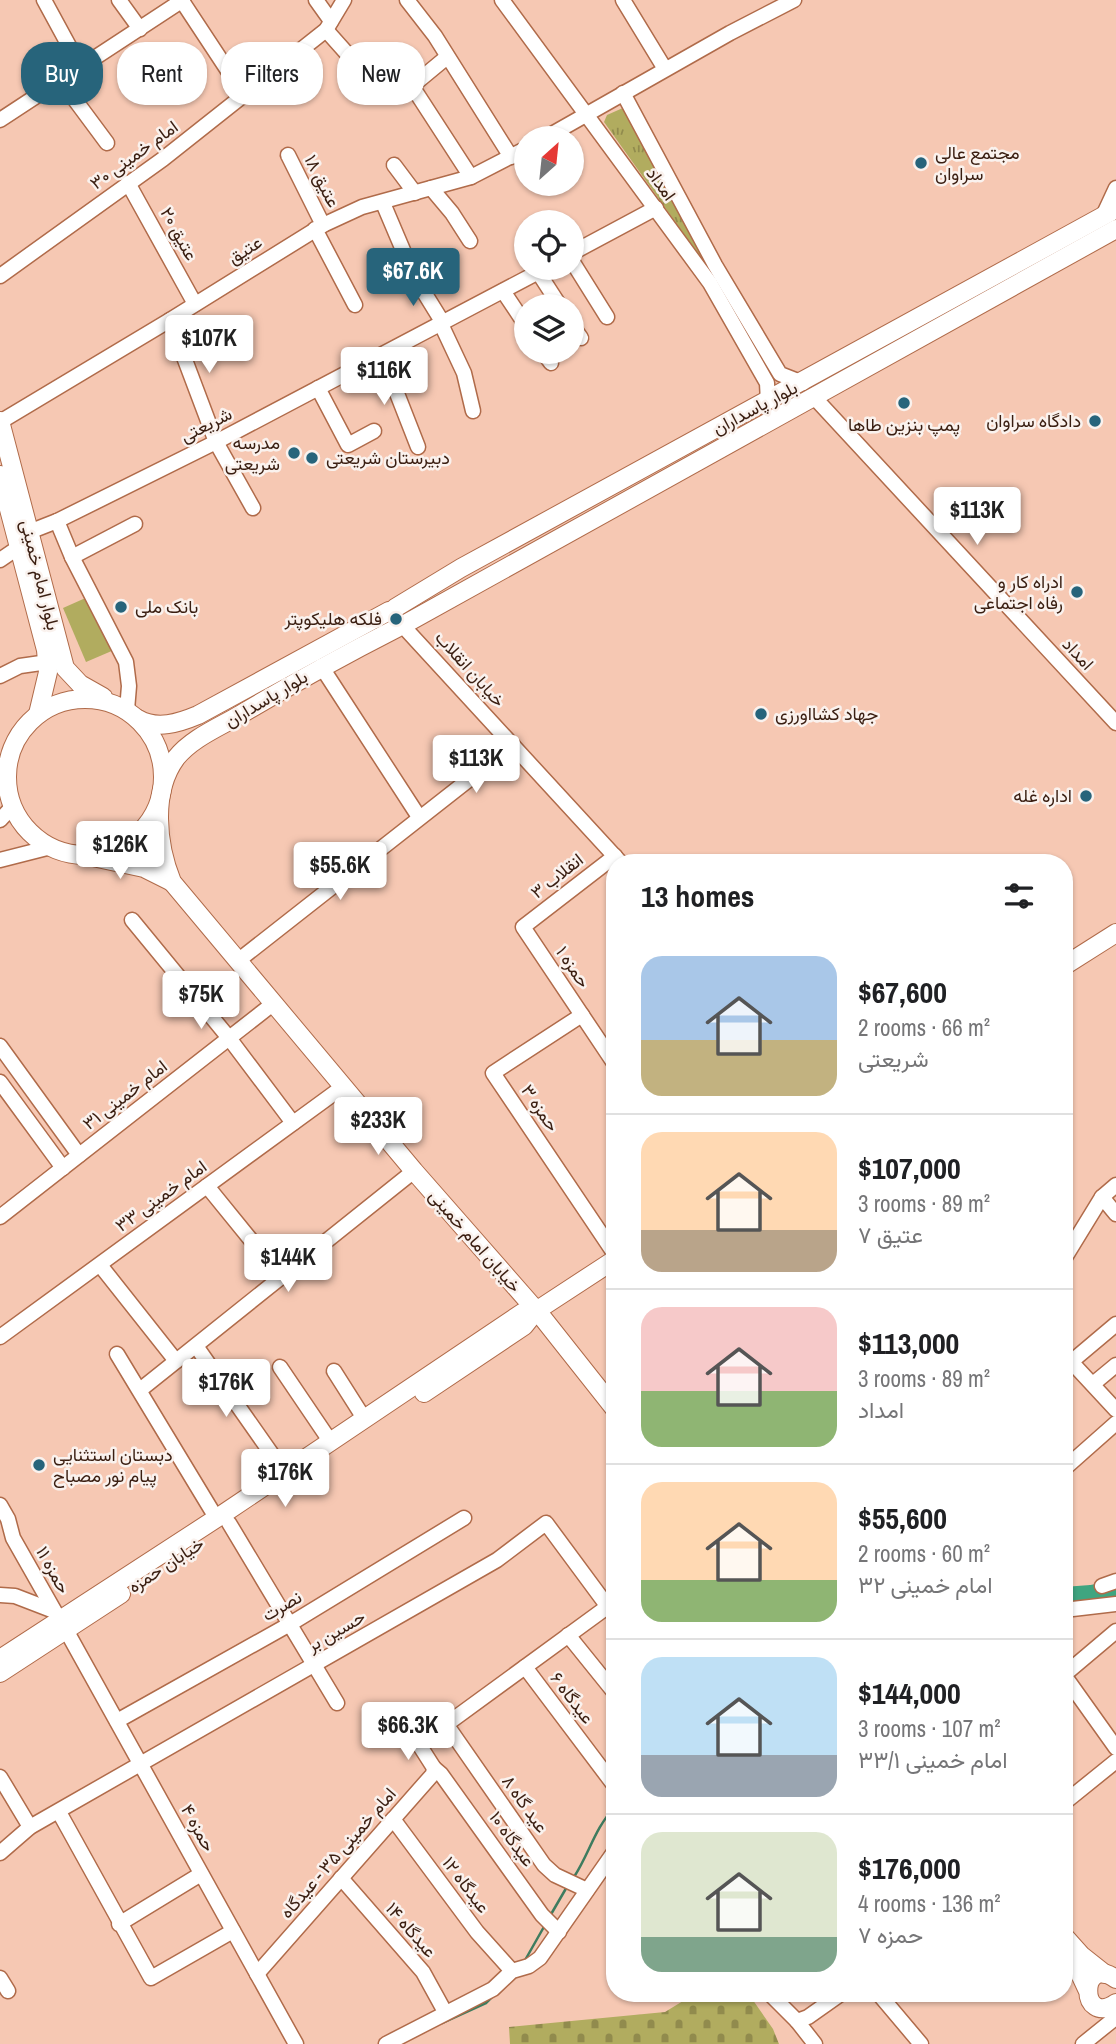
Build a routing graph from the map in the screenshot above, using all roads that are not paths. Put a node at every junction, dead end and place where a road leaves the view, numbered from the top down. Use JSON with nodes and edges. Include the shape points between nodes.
{"nodes":[{"id":1,"x":44,"y":0,"type":"edge"},
{"id":2,"x":119,"y":0,"type":"edge"},
{"id":3,"x":182,"y":0,"type":"edge"},
{"id":4,"x":316,"y":0,"type":"edge"},
{"id":5,"x":344,"y":0,"type":"edge"},
{"id":6,"x":407,"y":0,"type":"edge"},
{"id":7,"x":502,"y":0,"type":"edge"},
{"id":8,"x":623,"y":0,"type":"edge"},
{"id":9,"x":793,"y":0,"type":"edge"},
{"id":10,"x":329,"y":25,"type":"junction"},
{"id":11,"x":140,"y":29,"type":"junction"},
{"id":12,"x":67,"y":42,"type":"edge"},
{"id":13,"x":308,"y":42,"type":"edge"},
{"id":14,"x":342,"y":42,"type":"edge"},
{"id":15,"x":103,"y":53,"type":"edge"},
{"id":16,"x":447,"y":57,"type":"junction"},
{"id":17,"x":221,"y":60,"type":"edge"},
{"id":18,"x":665,"y":69,"type":"junction"},
{"id":19,"x":623,"y":93,"type":"junction"},
{"id":20,"x":24,"y":105,"type":"edge"},
{"id":21,"x":78,"y":105,"type":"edge"},
{"id":22,"x":231,"y":105,"type":"edge"},
{"id":23,"x":586,"y":115,"type":"junction"},
{"id":24,"x":0,"y":120,"type":"edge"},
{"id":25,"x":566,"y":126,"type":"edge"},
{"id":26,"x":107,"y":143,"type":"dead end"},
{"id":27,"x":288,"y":155,"type":"dead end"},
{"id":28,"x":514,"y":156,"type":"edge"},
{"id":29,"x":511,"y":158,"type":"junction"},
{"id":30,"x":394,"y":164,"type":"dead end"},
{"id":31,"x":471,"y":177,"type":"junction"},
{"id":32,"x":128,"y":183,"type":"junction"},
{"id":33,"x":431,"y":188,"type":"junction"},
{"id":34,"x":1116,"y":188,"type":"edge"},
{"id":35,"x":415,"y":193,"type":"junction"},
{"id":36,"x":383,"y":203,"type":"junction"},
{"id":37,"x":656,"y":208,"type":"junction"},
{"id":38,"x":1112,"y":218,"type":"edge"},
{"id":39,"x":319,"y":227,"type":"junction"},
{"id":40,"x":470,"y":241,"type":"dead end"},
{"id":41,"x":1116,"y":241,"type":"edge"},
{"id":42,"x":1086,"y":246,"type":"junction"},
{"id":43,"x":584,"y":247,"type":"edge"},
{"id":44,"x":709,"y":269,"type":"junction"},
{"id":45,"x":0,"y":276,"type":"edge"},
{"id":46,"x":523,"y":280,"type":"edge"},
{"id":47,"x":584,"y":280,"type":"edge"},
{"id":48,"x":503,"y":291,"type":"junction"},
{"id":49,"x":195,"y":304,"type":"junction"},
{"id":50,"x":355,"y":305,"type":"dead end"},
{"id":51,"x":514,"y":308,"type":"edge"},
{"id":52,"x":607,"y":317,"type":"dead end"},
{"id":53,"x":170,"y":320,"type":"junction"},
{"id":54,"x":442,"y":323,"type":"junction"},
{"id":55,"x":382,"y":355,"type":"junction"},
{"id":56,"x":318,"y":388,"type":"junction"},
{"id":57,"x":808,"y":389,"type":"junction"},
{"id":58,"x":768,"y":401,"type":"junction"},
{"id":59,"x":473,"y":411,"type":"dead end"},
{"id":60,"x":0,"y":421,"type":"edge"},
{"id":61,"x":374,"y":431,"type":"dead end"},
{"id":62,"x":216,"y":442,"type":"junction"},
{"id":63,"x":418,"y":447,"type":"dead end"},
{"id":64,"x":0,"y":475,"type":"edge"},
{"id":65,"x":2,"y":494,"type":"edge"},
{"id":66,"x":253,"y":508,"type":"dead end"},
{"id":67,"x":57,"y":521,"type":"junction"},
{"id":68,"x":135,"y":524,"type":"dead end"},
{"id":69,"x":24,"y":539,"type":"junction"},
{"id":70,"x":72,"y":557,"type":"junction"},
{"id":71,"x":0,"y":560,"type":"edge"},
{"id":72,"x":392,"y":610,"type":"junction"},
{"id":73,"x":402,"y":626,"type":"junction"},
{"id":74,"x":48,"y":662,"type":"junction"},
{"id":75,"x":321,"y":666,"type":"junction"},
{"id":76,"x":0,"y":676,"type":"edge"},
{"id":77,"x":126,"y":711,"type":"junction"},
{"id":78,"x":38,"y":713,"type":"junction"},
{"id":79,"x":1116,"y":723,"type":"edge"},
{"id":80,"x":513,"y":745,"type":"junction"},
{"id":81,"x":161,"y":796,"type":"junction"},
{"id":82,"x":6,"y":813,"type":"edge"},
{"id":83,"x":419,"y":817,"type":"junction"},
{"id":84,"x":51,"y":847,"type":"junction"},
{"id":85,"x":77,"y":854,"type":"junction"},
{"id":86,"x":613,"y":854,"type":"edge"},
{"id":87,"x":0,"y":860,"type":"edge"},
{"id":88,"x":606,"y":868,"type":"edge"},
{"id":89,"x":172,"y":882,"type":"junction"},
{"id":90,"x":132,"y":920,"type":"dead end"},
{"id":91,"x":523,"y":927,"type":"joint"},
{"id":92,"x":1116,"y":933,"type":"edge"},
{"id":93,"x":239,"y":960,"type":"junction"},
{"id":94,"x":1073,"y":960,"type":"edge"},
{"id":95,"x":274,"y":1003,"type":"junction"},
{"id":96,"x":582,"y":1015,"type":"junction"},
{"id":97,"x":229,"y":1038,"type":"junction"},
{"id":98,"x":0,"y":1045,"type":"edge"},
{"id":99,"x":606,"y":1051,"type":"edge"},
{"id":100,"x":0,"y":1082,"type":"edge"},
{"id":101,"x":344,"y":1086,"type":"junction"},
{"id":102,"x":293,"y":1124,"type":"junction"},
{"id":103,"x":79,"y":1155,"type":"junction"},
{"id":104,"x":62,"y":1168,"type":"junction"},
{"id":105,"x":414,"y":1171,"type":"junction"},
{"id":106,"x":1116,"y":1185,"type":"edge"},
{"id":107,"x":207,"y":1186,"type":"junction"},
{"id":108,"x":1102,"y":1197,"type":"junction"},
{"id":109,"x":1116,"y":1214,"type":"edge"},
{"id":110,"x":0,"y":1216,"type":"edge"},
{"id":111,"x":606,"y":1241,"type":"edge"},
{"id":112,"x":1073,"y":1244,"type":"edge"},
{"id":113,"x":100,"y":1265,"type":"junction"},
{"id":114,"x":606,"y":1265,"type":"edge"},
{"id":115,"x":281,"y":1277,"type":"junction"},
{"id":116,"x":536,"y":1311,"type":"junction"},
{"id":117,"x":1116,"y":1324,"type":"edge"},
{"id":118,"x":0,"y":1337,"type":"edge"},
{"id":119,"x":196,"y":1346,"type":"junction"},
{"id":120,"x":117,"y":1354,"type":"dead end"},
{"id":121,"x":1073,"y":1354,"type":"edge"},
{"id":122,"x":176,"y":1361,"type":"junction"},
{"id":123,"x":1073,"y":1363,"type":"edge"},
{"id":124,"x":1116,"y":1366,"type":"edge"},
{"id":125,"x":280,"y":1367,"type":"dead end"},
{"id":126,"x":334,"y":1371,"type":"dead end"},
{"id":127,"x":1093,"y":1384,"type":"junction"},
{"id":128,"x":140,"y":1390,"type":"junction"},
{"id":129,"x":606,"y":1398,"type":"edge"},
{"id":130,"x":1116,"y":1410,"type":"edge"},
{"id":131,"x":360,"y":1412,"type":"dead end"},
{"id":132,"x":1116,"y":1423,"type":"edge"},
{"id":133,"x":326,"y":1435,"type":"dead end"},
{"id":134,"x":1073,"y":1461,"type":"edge"},
{"id":135,"x":285,"y":1473,"type":"junction"},
{"id":136,"x":0,"y":1505,"type":"edge"},
{"id":137,"x":221,"y":1516,"type":"junction"},
{"id":138,"x":464,"y":1518,"type":"dead end"},
{"id":139,"x":0,"y":1530,"type":"edge"},
{"id":140,"x":13,"y":1538,"type":"junction"},
{"id":141,"x":0,"y":1595,"type":"edge"},
{"id":142,"x":606,"y":1600,"type":"edge"},
{"id":143,"x":1116,"y":1604,"type":"edge"},
{"id":144,"x":1073,"y":1609,"type":"edge"},
{"id":145,"x":606,"y":1612,"type":"edge"},
{"id":146,"x":60,"y":1620,"type":"junction"},
{"id":147,"x":290,"y":1624,"type":"junction"},
{"id":148,"x":1116,"y":1631,"type":"edge"},
{"id":149,"x":568,"y":1636,"type":"junction"},
{"id":150,"x":0,"y":1659,"type":"edge"},
{"id":151,"x":316,"y":1664,"type":"junction"},
{"id":152,"x":525,"y":1667,"type":"junction"},
{"id":153,"x":1073,"y":1667,"type":"edge"},
{"id":154,"x":0,"y":1673,"type":"edge"},
{"id":155,"x":606,"y":1682,"type":"edge"},
{"id":156,"x":1073,"y":1688,"type":"edge"},
{"id":157,"x":337,"y":1703,"type":"dead end"},
{"id":158,"x":117,"y":1721,"type":"junction"},
{"id":159,"x":446,"y":1724,"type":"junction"},
{"id":160,"x":1116,"y":1748,"type":"edge"},
{"id":161,"x":1116,"y":1761,"type":"edge"},
{"id":162,"x":141,"y":1765,"type":"junction"},
{"id":163,"x":434,"y":1768,"type":"junction"},
{"id":164,"x":606,"y":1775,"type":"edge"},
{"id":165,"x":0,"y":1777,"type":"edge"},
{"id":166,"x":1073,"y":1796,"type":"edge"},
{"id":167,"x":59,"y":1812,"type":"junction"},
{"id":168,"x":393,"y":1819,"type":"junction"},
{"id":169,"x":30,"y":1827,"type":"junction"},
{"id":170,"x":0,"y":1853,"type":"edge"},
{"id":171,"x":606,"y":1863,"type":"edge"},
{"id":172,"x":201,"y":1874,"type":"junction"},
{"id":173,"x":341,"y":1878,"type":"junction"},
{"id":174,"x":587,"y":1890,"type":"junction"},
{"id":175,"x":119,"y":1924,"type":"junction"},
{"id":176,"x":233,"y":1931,"type":"junction"},
{"id":177,"x":559,"y":1932,"type":"junction"},
{"id":178,"x":1073,"y":1946,"type":"edge"},
{"id":179,"x":1073,"y":1965,"type":"edge"},
{"id":180,"x":512,"y":1971,"type":"junction"},
{"id":181,"x":257,"y":1974,"type":"junction"},
{"id":182,"x":1111,"y":1976,"type":"edge"},
{"id":183,"x":0,"y":1978,"type":"edge"},
{"id":184,"x":1087,"y":1989,"type":"junction"},
{"id":185,"x":8,"y":1992,"type":"dead end"},
{"id":186,"x":778,"y":2002,"type":"edge"},
{"id":187,"x":829,"y":2002,"type":"edge"},
{"id":188,"x":886,"y":2002,"type":"edge"},
{"id":189,"x":445,"y":2012,"type":"junction"},
{"id":190,"x":1115,"y":2014,"type":"edge"},
{"id":191,"x":797,"y":2021,"type":"junction"},
{"id":192,"x":296,"y":2044,"type":"edge"},
{"id":193,"x":386,"y":2044,"type":"edge"},
{"id":194,"x":815,"y":2044,"type":"edge"},
{"id":195,"x":921,"y":2044,"type":"edge"},
{"id":196,"x":1083,"y":2044,"type":"edge"}],
"edges":[{"from":1,"to":12,"type":"street"},
{"from":2,"to":11,"type":"street"},
{"from":3,"to":11,"type":"street"},
{"from":3,"to":17,"type":"street"},
{"from":4,"to":10,"type":"street"},
{"from":5,"to":10,"type":"street","name":"امام خمینی ۳۰"},
{"from":6,"to":16,"type":"street"},
{"from":7,"to":23,"type":"street","name":"امداد"},
{"from":8,"to":18,"type":"street"},
{"from":9,"to":18,"type":"street"},
{"from":10,"to":13,"type":"street","name":"امام خمینی ۳۰"},
{"from":10,"to":14,"type":"street"},
{"from":11,"to":15,"type":"street"},
{"from":16,"to":29,"type":"street"},
{"from":16,"to":31,"type":"street","via":[[412,86]]},
{"from":18,"to":19,"type":"street"},
{"from":19,"to":23,"type":"street"},
{"from":19,"to":44,"type":"street","name":"امداد"},
{"from":20,"to":24,"type":"street"},
{"from":21,"to":26,"type":"street"},
{"from":22,"to":32,"type":"street","name":"امام خمینی ۳۰"},
{"from":23,"to":25,"type":"street"},
{"from":23,"to":37,"type":"street","name":"امداد"},
{"from":27,"to":39,"type":"street","name":"عتیق ۱۸"},
{"from":28,"to":29,"type":"street","name":"عتیق"},
{"from":29,"to":31,"type":"street","name":"عتیق"},
{"from":30,"to":35,"type":"street"},
{"from":31,"to":33,"type":"street","name":"عتیق"},
{"from":32,"to":45,"type":"street","name":"امام خمینی ۳۰"},
{"from":32,"to":49,"type":"street","name":"عتیق ۲۰"},
{"from":33,"to":35,"type":"street","name":"عتیق"},
{"from":33,"to":40,"type":"street"},
{"from":34,"to":38,"type":"street"},
{"from":35,"to":36,"type":"street","name":"عتیق"},
{"from":36,"to":39,"type":"street","name":"عتیق","via":[[362,207]]},
{"from":36,"to":54,"type":"street","via":[[414,276]]},
{"from":37,"to":43,"type":"street"},
{"from":37,"to":44,"type":"street","name":"امداد"},
{"from":38,"to":42,"type":"main road","name":"بلوار پاسداران"},
{"from":38,"to":57,"type":"main road","name":"بلوار پاسداران","via":[[896,329]]},
{"from":39,"to":49,"type":"street","name":"عتیق"},
{"from":39,"to":50,"type":"street","name":"عتیق ۱۸"},
{"from":41,"to":42,"type":"main road"},
{"from":42,"to":57,"type":"main road","name":"بلوار پاسداران"},
{"from":44,"to":57,"type":"street","name":"امداد","via":[[780,374]]},
{"from":44,"to":58,"type":"street","name":"امداد","via":[[767,383]]},
{"from":46,"to":48,"type":"street","name":"شریعتی"},
{"from":47,"to":52,"type":"street"},
{"from":48,"to":51,"type":"street"},
{"from":48,"to":54,"type":"street","name":"شریعتی"},
{"from":49,"to":53,"type":"street","name":"عتیق"},
{"from":53,"to":60,"type":"street","name":"عتیق"},
{"from":53,"to":62,"type":"street"},
{"from":54,"to":55,"type":"street","name":"شریعتی"},
{"from":54,"to":59,"type":"street","via":[[464,373]]},
{"from":55,"to":56,"type":"street","name":"شریعتی"},
{"from":55,"to":63,"type":"street"},
{"from":56,"to":61,"type":"street","via":[[348,445]]},
{"from":56,"to":62,"type":"street","name":"شریعتی"},
{"from":57,"to":58,"type":"main road","name":"بلوار پاسداران"},
{"from":57,"to":73,"type":"main road","name":"بلوار پاسداران"},
{"from":57,"to":79,"type":"street","name":"امداد"},
{"from":58,"to":72,"type":"main road","name":"بلوار پاسداران"},
{"from":60,"to":69,"type":"main road","name":"بلوار امام خمینی"},
{"from":62,"to":66,"type":"street"},
{"from":62,"to":67,"type":"street","name":"شریعتی"},
{"from":64,"to":65,"type":"main road","name":"بلوار امام خمینی"},
{"from":65,"to":69,"type":"main road","name":"بلوار امام خمینی"},
{"from":67,"to":69,"type":"street","name":"شریعتی"},
{"from":67,"to":70,"type":"street"},
{"from":68,"to":70,"type":"street"},
{"from":69,"to":71,"type":"street","name":"شریعتی"},
{"from":69,"to":74,"type":"main road","name":"بلوار امام خمینی"},
{"from":69,"to":77,"type":"main road","name":"بلوار امام خمینی","via":[[65,668],[80,684]]},
{"from":70,"to":77,"type":"street","via":[[126,662]]},
{"from":72,"to":73,"type":"main road","via":[[406,614]]},
{"from":72,"to":77,"type":"main road","name":"بلوار پاسداران","via":[[189,719],[147,724]]},
{"from":73,"to":75,"type":"main road","name":"بلوار پاسداران"},
{"from":73,"to":80,"type":"street","name":"خیابان انقلاب"},
{"from":74,"to":76,"type":"street","via":[[20,666]]},
{"from":74,"to":78,"type":"main road","name":"بلوار امام خمینی"},
{"from":75,"to":81,"type":"main road","name":"بلوار پاسداران","via":[[192,744],[176,759]]},
{"from":75,"to":83,"type":"street"},
{"from":77,"to":78,"type":"main road","via":[[89,698],[62,702]]},
{"from":77,"to":81,"type":"main road","via":[[151,734],[160,754]]},
{"from":78,"to":82,"type":"main road","via":[[20,732],[9,756]]},
{"from":80,"to":83,"type":"street"},
{"from":80,"to":86,"type":"street","name":"خیابان انقلاب"},
{"from":81,"to":85,"type":"main road","via":[[153,816],[121,846]]},
{"from":81,"to":89,"type":"main road","via":[[161,846]]},
{"from":82,"to":84,"type":"main road"},
{"from":83,"to":93,"type":"street"},
{"from":84,"to":85,"type":"main road"},
{"from":84,"to":87,"type":"street"},
{"from":85,"to":89,"type":"main road","via":[[144,867]]},
{"from":88,"to":91,"type":"street","name":"انقلاب ۳"},
{"from":89,"to":93,"type":"main road","name":"خیابان امام خمینی"},
{"from":90,"to":97,"type":"street"},
{"from":91,"to":96,"type":"street","name":"حمزه ۱"},
{"from":92,"to":94,"type":"main road"},
{"from":93,"to":95,"type":"main road","name":"خیابان امام خمینی"},
{"from":95,"to":97,"type":"street","name":"امام خمینی ۳۱"},
{"from":95,"to":101,"type":"main road","name":"خیابان امام خمینی"},
{"from":96,"to":99,"type":"street","name":"حمزه ۱"},
{"from":96,"to":111,"type":"street","name":"حمزه ۳","via":[[493,1073]]},
{"from":97,"to":102,"type":"street"},
{"from":97,"to":103,"type":"street","name":"امام خمینی ۳۱"},
{"from":98,"to":103,"type":"street"},
{"from":100,"to":104,"type":"street"},
{"from":101,"to":102,"type":"street","name":"امام خمینی ۳۳"},
{"from":101,"to":105,"type":"main road","name":"خیابان امام خمینی"},
{"from":102,"to":107,"type":"street","name":"امام خمینی ۳۳"},
{"from":103,"to":104,"type":"street","name":"امام خمینی ۳۱"},
{"from":104,"to":110,"type":"street","name":"امام خمینی ۳۱"},
{"from":105,"to":115,"type":"street"},
{"from":105,"to":116,"type":"main road","name":"خیابان امام خمینی"},
{"from":106,"to":108,"type":"street"},
{"from":107,"to":113,"type":"street","name":"امام خمینی ۳۳"},
{"from":107,"to":115,"type":"street"},
{"from":108,"to":109,"type":"street"},
{"from":108,"to":112,"type":"street"},
{"from":113,"to":118,"type":"street","name":"امام خمینی ۳۳"},
{"from":113,"to":122,"type":"street"},
{"from":114,"to":116,"type":"main road","name":"خیابان حمزه"},
{"from":115,"to":119,"type":"street"},
{"from":116,"to":129,"type":"main road","name":"خیابان امام خمینی"},
{"from":116,"to":135,"type":"main road","name":"خیابان حمزه","via":[[522,1313]]},
{"from":116,"to":137,"type":"main road","name":"خیابان حمزه","via":[[510,1336]]},
{"from":117,"to":121,"type":"street"},
{"from":119,"to":122,"type":"street"},
{"from":119,"to":135,"type":"street"},
{"from":120,"to":128,"type":"street"},
{"from":122,"to":128,"type":"street"},
{"from":123,"to":127,"type":"street"},
{"from":124,"to":127,"type":"street"},
{"from":125,"to":133,"type":"street"},
{"from":126,"to":131,"type":"street"},
{"from":127,"to":130,"type":"street"},
{"from":128,"to":137,"type":"street"},
{"from":132,"to":134,"type":"street"},
{"from":135,"to":137,"type":"main road","name":"خیابان حمزه"},
{"from":136,"to":140,"type":"street","name":"حمزه ۱۱"},
{"from":137,"to":146,"type":"main road","name":"خیابان حمزه"},
{"from":137,"to":147,"type":"street"},
{"from":138,"to":147,"type":"street","name":"نصرت"},
{"from":139,"to":140,"type":"street"},
{"from":140,"to":146,"type":"street","name":"حمزه ۱۱"},
{"from":141,"to":146,"type":"street","via":[[15,1596]]},
{"from":142,"to":151,"type":"street","name":"حسین بر","via":[[546,1523],[497,1560]]},
{"from":143,"to":144,"type":"street"},
{"from":145,"to":149,"type":"street"},
{"from":146,"to":150,"type":"main road","name":"خیابان حمزه"},
{"from":146,"to":154,"type":"main road","name":"خیابان حمزه"},
{"from":146,"to":158,"type":"street","name":"حمزه ۴"},
{"from":147,"to":151,"type":"street"},
{"from":147,"to":158,"type":"street","name":"نصرت"},
{"from":148,"to":153,"type":"street"},
{"from":149,"to":152,"type":"street"},
{"from":149,"to":155,"type":"street"},
{"from":151,"to":157,"type":"street"},
{"from":151,"to":162,"type":"street","name":"حسین بر"},
{"from":152,"to":159,"type":"street"},
{"from":152,"to":164,"type":"street","name":"عیدگاه ۶"},
{"from":156,"to":160,"type":"street"},
{"from":158,"to":162,"type":"street","name":"حمزه ۴"},
{"from":159,"to":163,"type":"street","via":[[421,1746]]},
{"from":159,"to":174,"type":"street","name":"عید گاه ۸","via":[[544,1865]]},
{"from":161,"to":166,"type":"street"},
{"from":162,"to":167,"type":"street","name":"حسین بر"},
{"from":162,"to":172,"type":"street","name":"حمزه ۴"},
{"from":163,"to":168,"type":"street","name":"امام خمینی ۳۵ - عیدگاه"},
{"from":163,"to":177,"type":"street","name":"عیدگاه ۱۰"},
{"from":165,"to":169,"type":"street"},
{"from":167,"to":169,"type":"street","name":"حسین بر"},
{"from":167,"to":175,"type":"street"},
{"from":168,"to":173,"type":"street","name":"امام خمینی ۳۵ - عیدگاه"},
{"from":168,"to":180,"type":"street","name":"عیدگاه ۱۲","via":[[477,1932]]},
{"from":169,"to":170,"type":"street","name":"حسین بر"},
{"from":171,"to":174,"type":"street"},
{"from":172,"to":175,"type":"street"},
{"from":172,"to":176,"type":"street","name":"حمزه ۴"},
{"from":173,"to":181,"type":"street","name":"امام خمینی ۳۵ - عیدگاه"},
{"from":173,"to":189,"type":"street","name":"عیدگاه ۱۴","via":[[423,1972]]},
{"from":174,"to":177,"type":"street"},
{"from":175,"to":176,"type":"street","via":[[151,1978]]},
{"from":176,"to":181,"type":"street","name":"حمزه ۴"},
{"from":177,"to":180,"type":"street","via":[[540,1958]]},
{"from":178,"to":182,"type":"main road"},
{"from":179,"to":184,"type":"main road"},
{"from":180,"to":189,"type":"street","via":[[493,1989]]},
{"from":181,"to":192,"type":"street","name":"حمزه ۴"},
{"from":182,"to":184,"type":"main road","via":[[1091,1980]]},
{"from":183,"to":185,"type":"street"},
{"from":184,"to":190,"type":"main road","via":[[1090,2000]]},
{"from":186,"to":191,"type":"street"},
{"from":187,"to":191,"type":"street"},
{"from":188,"to":195,"type":"street"},
{"from":189,"to":193,"type":"street"},
{"from":190,"to":196,"type":"street"},
{"from":191,"to":194,"type":"street"}]}
